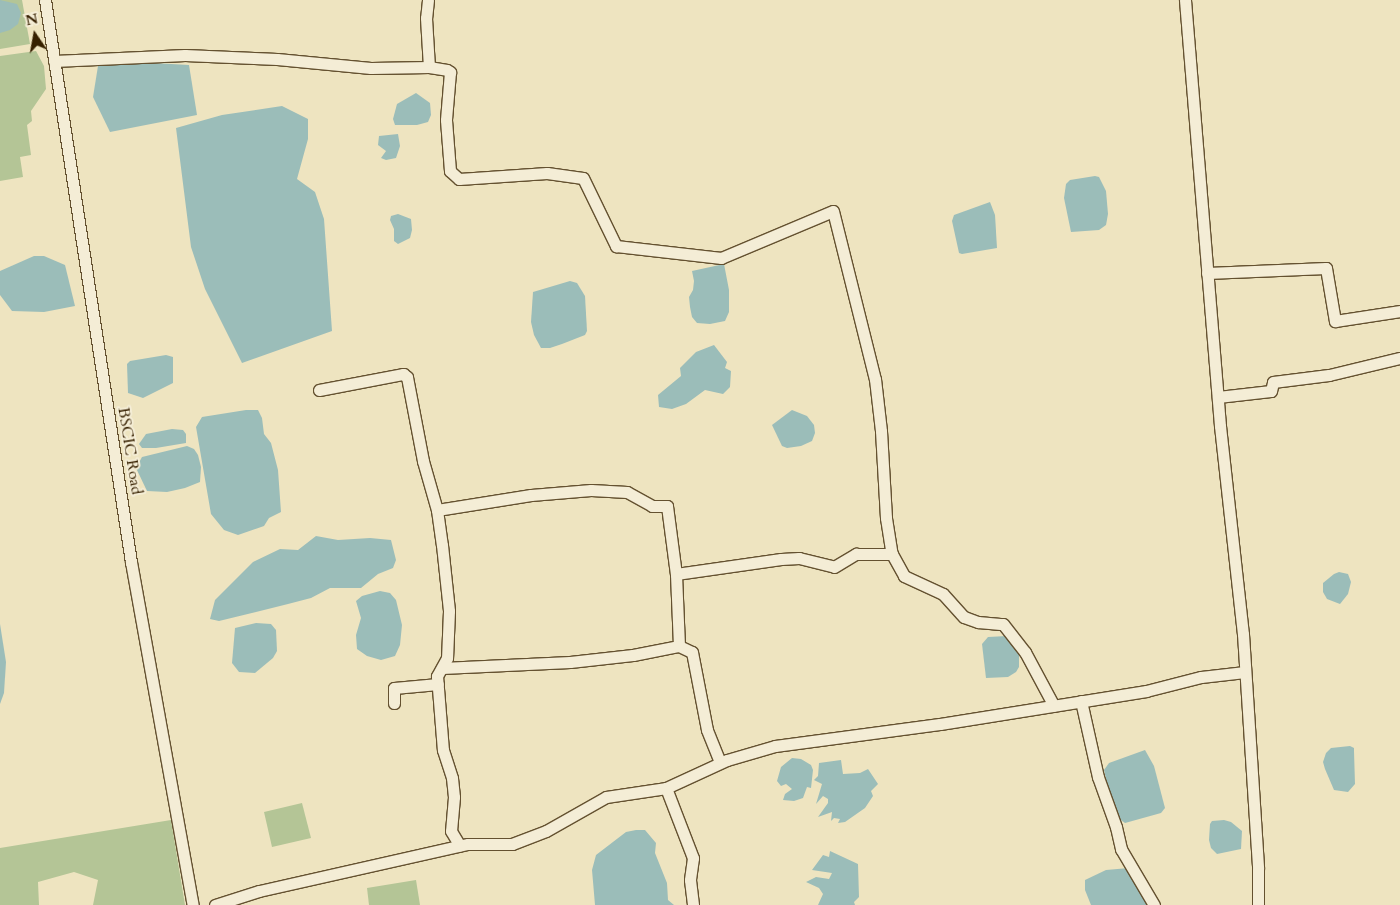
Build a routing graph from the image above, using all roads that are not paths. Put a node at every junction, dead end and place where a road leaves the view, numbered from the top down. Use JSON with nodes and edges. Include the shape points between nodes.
{"nodes":[{"id":1,"x":45,"y":0,"type":"edge"},
{"id":2,"x":428,"y":0,"type":"edge"},
{"id":3,"x":1185,"y":0,"type":"edge"},
{"id":4,"x":54,"y":61,"type":"junction"},
{"id":5,"x":428,"y":66,"type":"junction"},
{"id":6,"x":1207,"y":274,"type":"junction"},
{"id":7,"x":1400,"y":311,"type":"edge"},
{"id":8,"x":1400,"y":358,"type":"edge"},
{"id":9,"x":319,"y":390,"type":"dead end"},
{"id":10,"x":1218,"y":397,"type":"junction"},
{"id":11,"x":437,"y":510,"type":"junction"},
{"id":12,"x":892,"y":554,"type":"junction"},
{"id":13,"x":676,"y":574,"type":"junction"},
{"id":14,"x":679,"y":646,"type":"junction"},
{"id":15,"x":442,"y":668,"type":"junction"},
{"id":16,"x":1245,"y":672,"type":"junction"},
{"id":17,"x":438,"y":684,"type":"junction"},
{"id":18,"x":1081,"y":701,"type":"junction"},
{"id":19,"x":394,"y":703,"type":"dead end"},
{"id":20,"x":1054,"y":706,"type":"junction"},
{"id":21,"x":720,"y":763,"type":"junction"},
{"id":22,"x":666,"y":788,"type":"junction"},
{"id":23,"x":460,"y":846,"type":"junction"},
{"id":24,"x":194,"y":905,"type":"edge"},
{"id":25,"x":215,"y":905,"type":"edge"},
{"id":26,"x":693,"y":905,"type":"edge"},
{"id":27,"x":1154,"y":905,"type":"edge"},
{"id":28,"x":1258,"y":905,"type":"edge"}],
"edges":[{"from":1,"to":4,"type":"street","name":"BSCIC Road"},
{"from":2,"to":5,"type":"street"},
{"from":3,"to":6,"type":"street"},
{"from":4,"to":5,"type":"street","via":[[185,55],[371,68]]},
{"from":4,"to":24,"type":"street","name":"BSCIC Road","via":[[130,552]]},
{"from":5,"to":12,"type":"street","via":[[450,72],[446,120],[450,171],[459,179],[547,173],[582,178],[616,246],[721,258],[833,211],[875,379]]},
{"from":6,"to":7,"type":"street","via":[[1326,268],[1335,321]]},
{"from":6,"to":10,"type":"street"},
{"from":8,"to":10,"type":"street","via":[[1329,375],[1273,382],[1271,392]]},
{"from":9,"to":11,"type":"street","via":[[403,374],[407,377],[423,461]]},
{"from":10,"to":16,"type":"street"},
{"from":11,"to":13,"type":"street","via":[[531,495],[591,490],[627,492],[652,506],[667,506]]},
{"from":11,"to":15,"type":"street","via":[[449,610],[447,658]]},
{"from":12,"to":13,"type":"street","via":[[856,554],[834,567],[799,558]]},
{"from":12,"to":20,"type":"street","via":[[904,576],[943,594],[964,617],[1003,624],[1025,652]]},
{"from":13,"to":14,"type":"street"},
{"from":14,"to":15,"type":"street","via":[[570,662]]},
{"from":14,"to":21,"type":"street","via":[[692,652],[707,730]]},
{"from":15,"to":17,"type":"street"},
{"from":16,"to":18,"type":"street","via":[[1201,677],[1146,691]]},
{"from":16,"to":28,"type":"street"},
{"from":17,"to":19,"type":"street","via":[[394,688]]},
{"from":17,"to":23,"type":"street","via":[[443,750],[454,797],[451,832]]},
{"from":18,"to":20,"type":"street"},
{"from":18,"to":27,"type":"street","via":[[1098,777],[1121,850]]},
{"from":20,"to":21,"type":"street","via":[[775,746]]},
{"from":21,"to":22,"type":"street"},
{"from":22,"to":23,"type":"street","via":[[606,797],[546,831],[512,844]]},
{"from":22,"to":26,"type":"street","via":[[693,858],[690,880]]},
{"from":23,"to":25,"type":"street","via":[[259,891]]}]}
